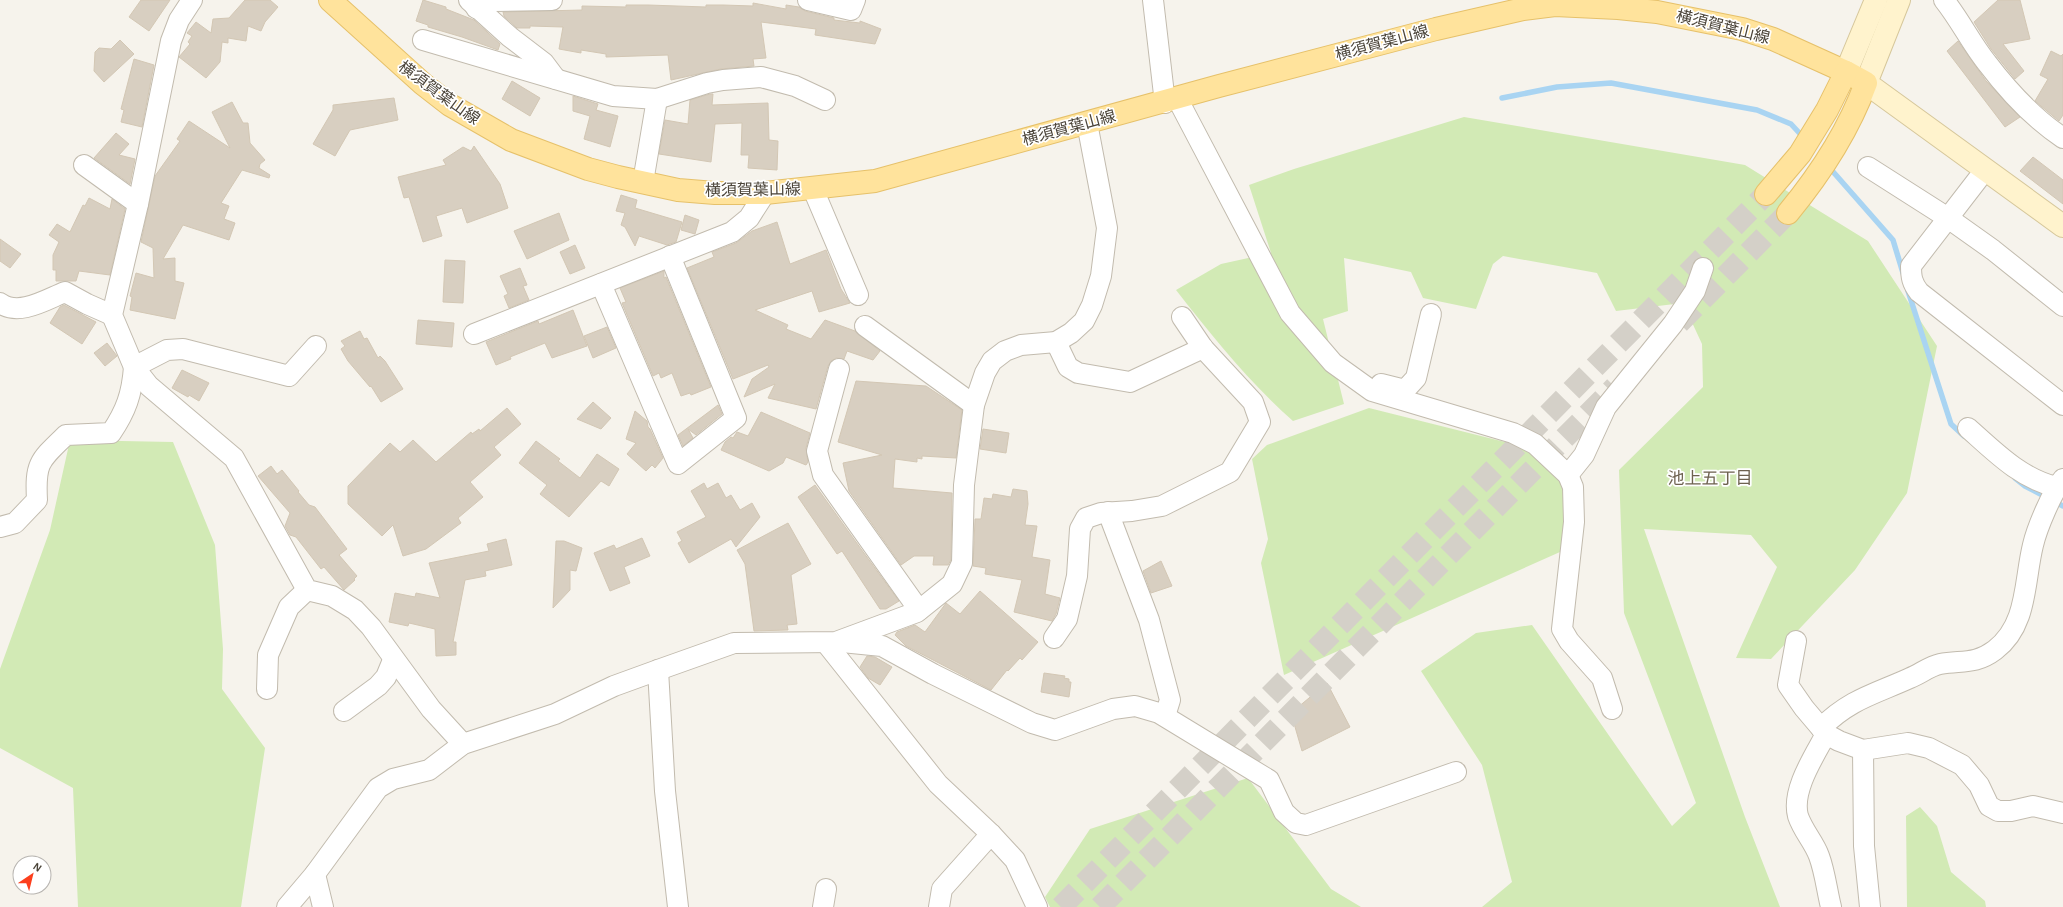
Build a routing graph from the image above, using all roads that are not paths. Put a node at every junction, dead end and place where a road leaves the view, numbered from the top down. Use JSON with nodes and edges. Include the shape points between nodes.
{"nodes":[{"id":1,"x":192,"y":0,"type":"edge"},
{"id":2,"x":330,"y":0,"type":"edge"},
{"id":3,"x":552,"y":0,"type":"edge"},
{"id":4,"x":808,"y":0,"type":"edge"},
{"id":5,"x":855,"y":0,"type":"edge"},
{"id":6,"x":1153,"y":0,"type":"edge"},
{"id":7,"x":1876,"y":0,"type":"edge"},
{"id":8,"x":1899,"y":0,"type":"edge"},
{"id":9,"x":1944,"y":0,"type":"edge"},
{"id":10,"x":472,"y":4,"type":"edge"},
{"id":11,"x":1620,"y":4,"type":"edge"},
{"id":12,"x":423,"y":40,"type":"dead end"},
{"id":13,"x":1846,"y":72,"type":"junction"},
{"id":14,"x":556,"y":79,"type":"junction"},
{"id":15,"x":1866,"y":83,"type":"junction"},
{"id":16,"x":657,"y":99,"type":"junction"},
{"id":17,"x":825,"y":100,"type":"dead end"},
{"id":18,"x":1171,"y":100,"type":"junction"},
{"id":19,"x":1086,"y":122,"type":"junction"},
{"id":20,"x":2063,"y":138,"type":"edge"},
{"id":21,"x":84,"y":165,"type":"dead end"},
{"id":22,"x":1868,"y":167,"type":"dead end"},
{"id":23,"x":1984,"y":170,"type":"junction"},
{"id":24,"x":643,"y":182,"type":"junction"},
{"id":25,"x":813,"y":189,"type":"junction"},
{"id":26,"x":765,"y":193,"type":"junction"},
{"id":27,"x":1766,"y":194,"type":"tunnel mouth"},
{"id":28,"x":138,"y":204,"type":"junction"},
{"id":29,"x":1788,"y":213,"type":"tunnel mouth"},
{"id":30,"x":1948,"y":218,"type":"junction"},
{"id":31,"x":2063,"y":226,"type":"edge"},
{"id":32,"x":670,"y":256,"type":"junction"},
{"id":33,"x":1703,"y":268,"type":"dead end"},
{"id":34,"x":601,"y":284,"type":"junction"},
{"id":35,"x":858,"y":295,"type":"dead end"},
{"id":36,"x":0,"y":303,"type":"edge"},
{"id":37,"x":2063,"y":306,"type":"edge"},
{"id":38,"x":1431,"y":314,"type":"dead end"},
{"id":39,"x":112,"y":315,"type":"junction"},
{"id":40,"x":1182,"y":317,"type":"dead end"},
{"id":41,"x":865,"y":326,"type":"dead end"},
{"id":42,"x":474,"y":334,"type":"dead end"},
{"id":43,"x":1056,"y":342,"type":"junction"},
{"id":44,"x":316,"y":346,"type":"dead end"},
{"id":45,"x":1203,"y":348,"type":"junction"},
{"id":46,"x":134,"y":367,"type":"junction"},
{"id":47,"x":839,"y":369,"type":"dead end"},
{"id":48,"x":1372,"y":391,"type":"junction"},
{"id":49,"x":974,"y":405,"type":"junction"},
{"id":50,"x":2063,"y":405,"type":"edge"},
{"id":51,"x":1968,"y":428,"type":"dead end"},
{"id":52,"x":1568,"y":475,"type":"junction"},
{"id":53,"x":2060,"y":483,"type":"edge"},
{"id":54,"x":1108,"y":512,"type":"junction"},
{"id":55,"x":0,"y":527,"type":"edge"},
{"id":56,"x":307,"y":590,"type":"junction"},
{"id":57,"x":919,"y":610,"type":"junction"},
{"id":58,"x":1054,"y":638,"type":"dead end"},
{"id":59,"x":1796,"y":641,"type":"dead end"},
{"id":60,"x":831,"y":642,"type":"junction"},
{"id":61,"x":393,"y":660,"type":"junction"},
{"id":62,"x":658,"y":670,"type":"junction"},
{"id":63,"x":267,"y":690,"type":"dead end"},
{"id":64,"x":1612,"y":709,"type":"dead end"},
{"id":65,"x":344,"y":711,"type":"dead end"},
{"id":66,"x":1164,"y":716,"type":"junction"},
{"id":67,"x":1824,"y":731,"type":"junction"},
{"id":68,"x":463,"y":744,"type":"junction"},
{"id":69,"x":1863,"y":750,"type":"junction"},
{"id":70,"x":1456,"y":772,"type":"dead end"},
{"id":71,"x":2063,"y":813,"type":"edge"},
{"id":72,"x":991,"y":834,"type":"junction"},
{"id":73,"x":315,"y":874,"type":"junction"},
{"id":74,"x":287,"y":907,"type":"edge"},
{"id":75,"x":323,"y":907,"type":"edge"},
{"id":76,"x":678,"y":907,"type":"edge"},
{"id":77,"x":939,"y":907,"type":"edge"},
{"id":78,"x":1037,"y":907,"type":"edge"},
{"id":79,"x":1830,"y":907,"type":"edge"},
{"id":80,"x":1870,"y":907,"type":"edge"}],
"edges":[{"from":1,"to":28,"type":"street","via":[[179,20],[171,41]]},
{"from":2,"to":24,"type":"main road","name":"横須賀葉山線","via":[[423,84],[450,105],[483,125],[511,140],[588,169]]},
{"from":3,"to":10,"type":"street"},
{"from":4,"to":5,"type":"street","via":[[851,10]]},
{"from":6,"to":18,"type":"street"},
{"from":7,"to":13,"type":"street"},
{"from":8,"to":15,"type":"street"},
{"from":9,"to":20,"type":"street","via":[[1986,63],[2031,114]]},
{"from":10,"to":14,"type":"street","via":[[544,63]]},
{"from":11,"to":13,"type":"main road","name":"横須賀葉山線","via":[[1774,38]]},
{"from":11,"to":18,"type":"main road","name":"横須賀葉山線","via":[[1555,5],[1523,9],[1428,31]]},
{"from":12,"to":14,"type":"street"},
{"from":13,"to":15,"type":"main road","name":"横須賀葉山線"},
{"from":13,"to":27,"type":"main road","via":[[1827,110],[1800,154]]},
{"from":14,"to":16,"type":"street","via":[[614,96]]},
{"from":15,"to":23,"type":"street"},
{"from":15,"to":29,"type":"main road","via":[[1856,111],[1835,148]]},
{"from":16,"to":17,"type":"street","via":[[707,83],[761,77],[795,86]]},
{"from":16,"to":24,"type":"street"},
{"from":18,"to":19,"type":"main road","name":"横須賀葉山線"},
{"from":18,"to":48,"type":"street","via":[[1290,313],[1333,363]]},
{"from":19,"to":25,"type":"main road","name":"横須賀葉山線","via":[[876,181]]},
{"from":19,"to":43,"type":"street","via":[[1107,228],[1105,257],[1092,305],[1084,321]]},
{"from":21,"to":28,"type":"street"},
{"from":22,"to":30,"type":"street"},
{"from":23,"to":30,"type":"street"},
{"from":23,"to":31,"type":"street"},
{"from":24,"to":26,"type":"main road","name":"横須賀葉山線","via":[[678,190]]},
{"from":25,"to":26,"type":"main road","name":"横須賀葉山線"},
{"from":25,"to":35,"type":"street"},
{"from":26,"to":32,"type":"street","via":[[750,218],[732,232]]},
{"from":28,"to":39,"type":"street"},
{"from":30,"to":37,"type":"street"},
{"from":30,"to":50,"type":"street","via":[[1911,266],[1913,285]]},
{"from":32,"to":34,"type":"street"},
{"from":32,"to":34,"type":"street","via":[[736,418],[678,464]]},
{"from":33,"to":52,"type":"street","via":[[1695,291],[1673,324],[1606,407],[1584,455]]},
{"from":34,"to":42,"type":"street"},
{"from":36,"to":39,"type":"street","via":[[14,309],[66,292]]},
{"from":38,"to":48,"type":"street","via":[[1416,378],[1405,390],[1376,383]]},
{"from":39,"to":46,"type":"street"},
{"from":40,"to":45,"type":"street"},
{"from":41,"to":49,"type":"street"},
{"from":43,"to":45,"type":"street","via":[[1068,366],[1078,373],[1130,382]]},
{"from":43,"to":49,"type":"street","via":[[1021,345],[1005,351],[988,367]]},
{"from":44,"to":46,"type":"street","via":[[289,376],[183,349],[167,350]]},
{"from":45,"to":54,"type":"street","via":[[1253,402],[1260,422],[1247,446],[1230,472],[1162,506]]},
{"from":46,"to":55,"type":"street","via":[[124,414],[111,433],[66,435],[44,455],[36,473],[37,500],[15,523]]},
{"from":46,"to":56,"type":"street","via":[[169,405],[234,458]]},
{"from":47,"to":57,"type":"street","via":[[817,451],[823,475]]},
{"from":48,"to":52,"type":"street","via":[[1513,433],[1535,444]]},
{"from":49,"to":57,"type":"street","via":[[964,485],[962,563],[952,584]]},
{"from":51,"to":53,"type":"street","via":[[2016,469],[2039,483]]},
{"from":52,"to":64,"type":"street","via":[[1573,487],[1574,522],[1562,629],[1569,641],[1602,678]]},
{"from":53,"to":67,"type":"street","via":[[2033,543],[2026,592],[2016,626],[1995,650],[1973,662],[1939,664],[1867,695],[1835,714]]},
{"from":54,"to":58,"type":"street","via":[[1086,518],[1080,529],[1077,576],[1067,620]]},
{"from":54,"to":66,"type":"street","via":[[1150,620],[1170,700]]},
{"from":56,"to":61,"type":"street","via":[[332,596],[355,610],[371,627]]},
{"from":56,"to":63,"type":"street","via":[[289,607],[268,654]]},
{"from":57,"to":60,"type":"street"},
{"from":59,"to":67,"type":"street","via":[[1788,685]]},
{"from":60,"to":62,"type":"street","via":[[734,643]]},
{"from":60,"to":66,"type":"street","via":[[882,646],[1018,716],[1055,730],[1113,709],[1135,706]]},
{"from":60,"to":72,"type":"street","via":[[938,784]]},
{"from":61,"to":65,"type":"street","via":[[386,677],[378,686]]},
{"from":61,"to":68,"type":"street","via":[[431,709]]},
{"from":62,"to":68,"type":"street","via":[[614,686],[554,714]]},
{"from":62,"to":76,"type":"street","via":[[665,791]]},
{"from":66,"to":70,"type":"street","via":[[1269,780],[1284,812],[1296,823],[1306,825]]},
{"from":67,"to":69,"type":"street","via":[[1838,741]]},
{"from":67,"to":79,"type":"street","via":[[1803,778],[1797,801],[1803,828],[1819,856]]},
{"from":68,"to":73,"type":"street","via":[[429,770],[393,779],[378,788]]},
{"from":69,"to":71,"type":"street","via":[[1908,743],[1929,748],[1962,765],[1979,785],[1989,806],[1998,811],[2033,806]]},
{"from":69,"to":80,"type":"street","via":[[1864,846]]},
{"from":72,"to":77,"type":"street","via":[[942,889]]},
{"from":72,"to":78,"type":"street","via":[[1015,860]]},
{"from":73,"to":74,"type":"street"},
{"from":73,"to":75,"type":"street"}]}
